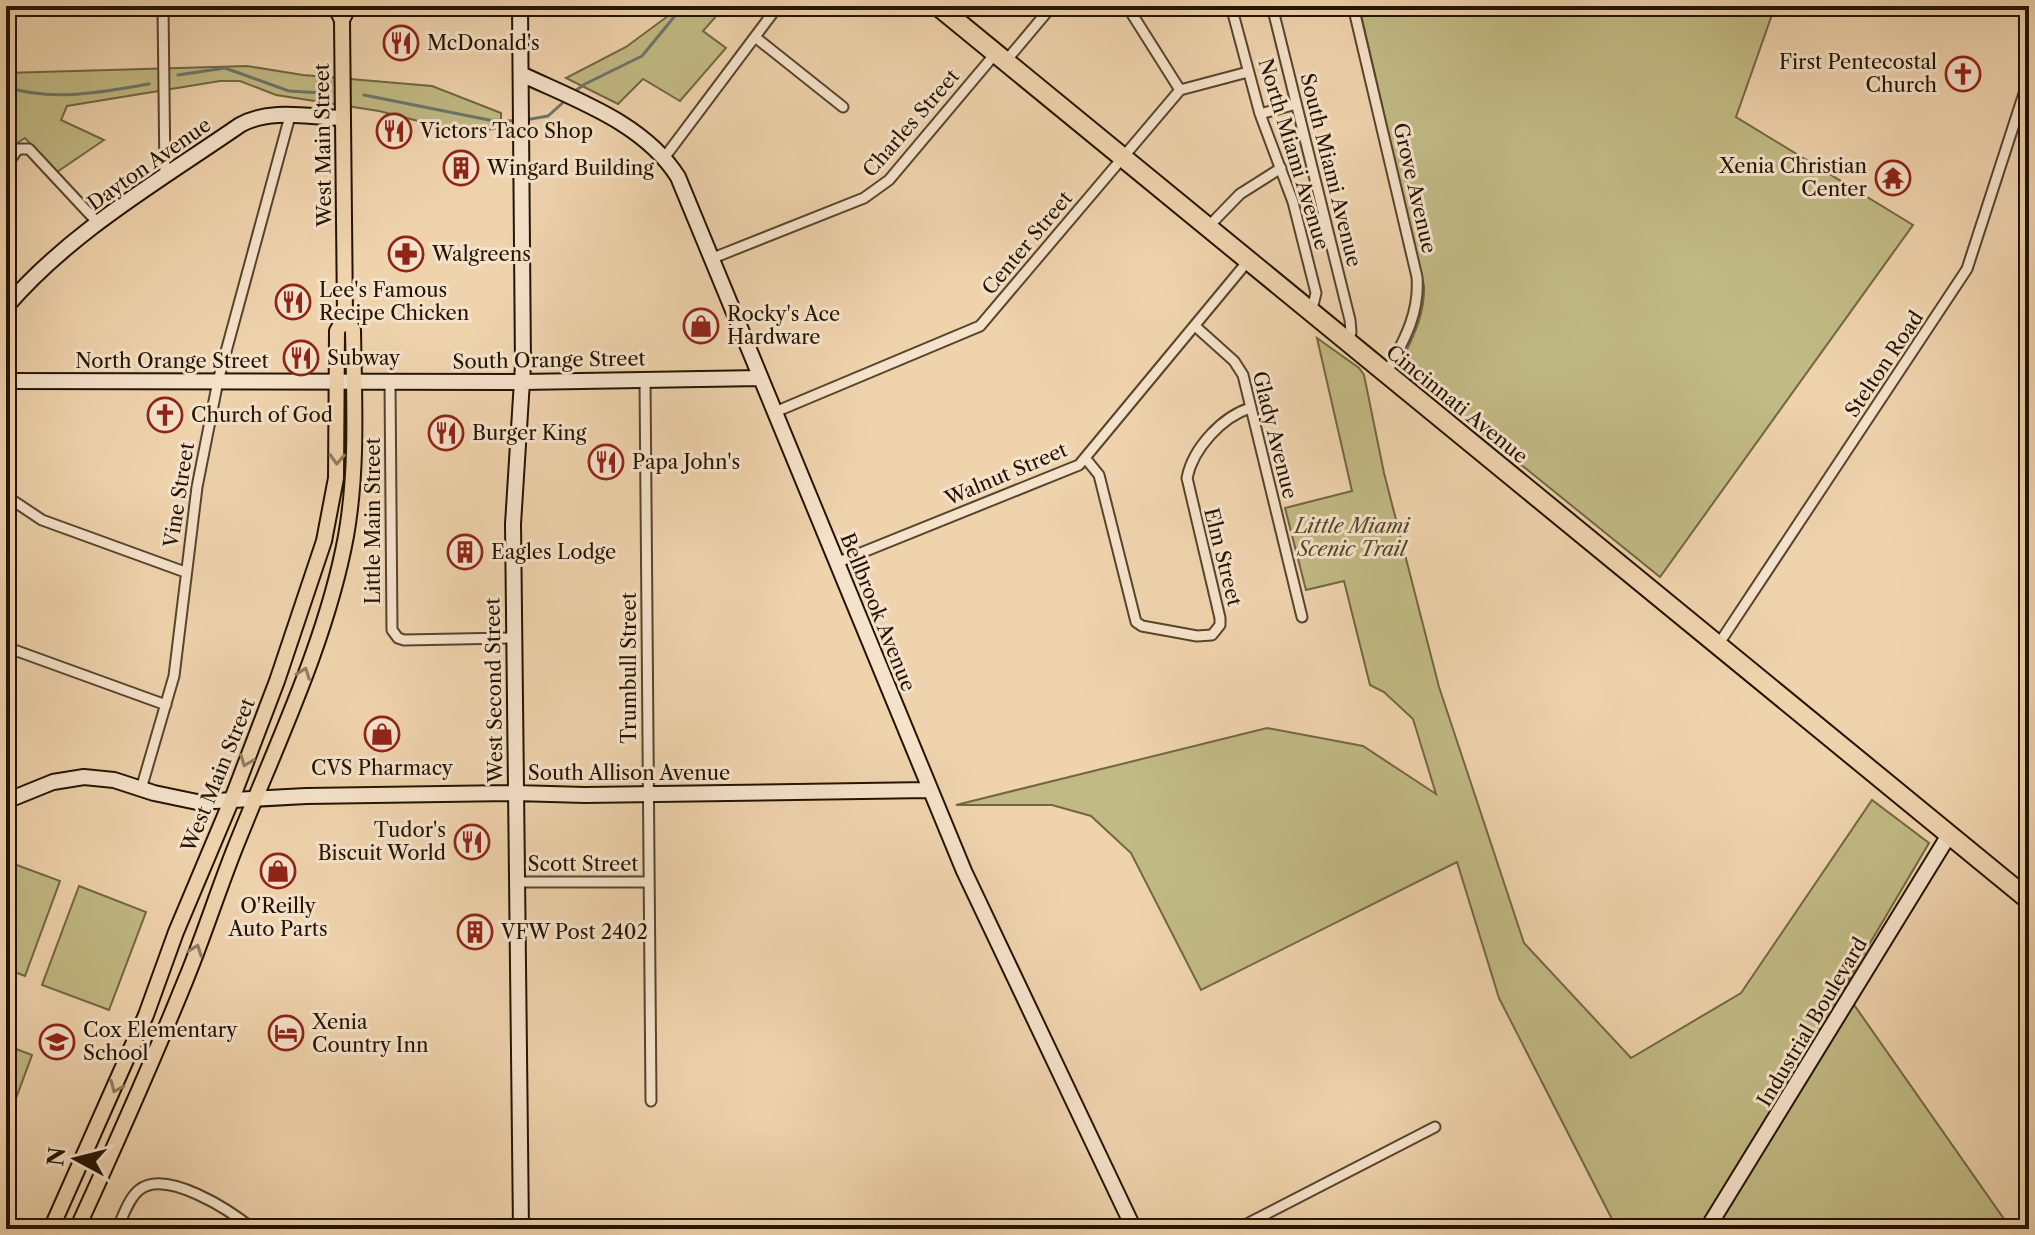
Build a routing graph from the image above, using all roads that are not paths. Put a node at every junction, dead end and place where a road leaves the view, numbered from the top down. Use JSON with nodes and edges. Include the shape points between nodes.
{"nodes":[{"id":1,"x":163,"y":6,"type":"edge"},
{"id":2,"x":335,"y":6,"type":"edge"},
{"id":3,"x":349,"y":6,"type":"edge"},
{"id":4,"x":520,"y":6,"type":"edge"},
{"id":5,"x":778,"y":6,"type":"edge"},
{"id":6,"x":938,"y":6,"type":"edge"},
{"id":7,"x":1052,"y":6,"type":"edge"},
{"id":8,"x":1127,"y":6,"type":"edge"},
{"id":9,"x":1231,"y":6,"type":"edge"},
{"id":10,"x":1272,"y":6,"type":"edge"},
{"id":11,"x":1353,"y":6,"type":"edge"},
{"id":12,"x":342,"y":20,"type":"junction"},
{"id":13,"x":755,"y":37,"type":"junction"},
{"id":14,"x":1000,"y":58,"type":"junction"},
{"id":15,"x":1248,"y":72,"type":"junction"},
{"id":16,"x":521,"y":74,"type":"junction"},
{"id":17,"x":2029,"y":78,"type":"edge"},
{"id":18,"x":1180,"y":90,"type":"junction"},
{"id":19,"x":1296,"y":104,"type":"junction"},
{"id":20,"x":843,"y":107,"type":"dead end"},
{"id":21,"x":1260,"y":114,"type":"junction"},
{"id":22,"x":290,"y":116,"type":"junction"},
{"id":23,"x":342,"y":118,"type":"junction"},
{"id":24,"x":664,"y":158,"type":"junction"},
{"id":25,"x":1122,"y":158,"type":"junction"},
{"id":26,"x":6,"y":166,"type":"edge"},
{"id":27,"x":1281,"y":168,"type":"junction"},
{"id":28,"x":165,"y":177,"type":"junction"},
{"id":29,"x":98,"y":223,"type":"junction"},
{"id":30,"x":1207,"y":228,"type":"junction"},
{"id":31,"x":713,"y":258,"type":"junction"},
{"id":32,"x":1248,"y":261,"type":"junction"},
{"id":33,"x":6,"y":307,"type":"edge"},
{"id":34,"x":1311,"y":313,"type":"junction"},
{"id":35,"x":345,"y":317,"type":"junction"},
{"id":36,"x":1195,"y":326,"type":"junction"},
{"id":37,"x":1348,"y":343,"type":"junction"},
{"id":38,"x":1386,"y":374,"type":"junction"},
{"id":39,"x":761,"y":378,"type":"junction"},
{"id":40,"x":645,"y":379,"type":"junction"},
{"id":41,"x":6,"y":381,"type":"edge"},
{"id":42,"x":218,"y":381,"type":"junction"},
{"id":43,"x":337,"y":381,"type":"junction"},
{"id":44,"x":354,"y":381,"type":"junction"},
{"id":45,"x":390,"y":382,"type":"junction"},
{"id":46,"x":522,"y":382,"type":"junction"},
{"id":47,"x":1250,"y":408,"type":"junction"},
{"id":48,"x":775,"y":412,"type":"junction"},
{"id":49,"x":1086,"y":459,"type":"junction"},
{"id":50,"x":6,"y":496,"type":"edge"},
{"id":51,"x":836,"y":563,"type":"junction"},
{"id":52,"x":185,"y":572,"type":"junction"},
{"id":53,"x":1302,"y":617,"type":"dead end"},
{"id":54,"x":514,"y":638,"type":"junction"},
{"id":55,"x":1718,"y":645,"type":"junction"},
{"id":56,"x":6,"y":647,"type":"edge"},
{"id":57,"x":166,"y":705,"type":"junction"},
{"id":58,"x":141,"y":789,"type":"junction"},
{"id":59,"x":929,"y":790,"type":"junction"},
{"id":60,"x":515,"y":793,"type":"junction"},
{"id":61,"x":649,"y":794,"type":"junction"},
{"id":62,"x":254,"y":798,"type":"junction"},
{"id":63,"x":232,"y":799,"type":"junction"},
{"id":64,"x":6,"y":801,"type":"edge"},
{"id":65,"x":1949,"y":835,"type":"junction"},
{"id":66,"x":517,"y":882,"type":"junction"},
{"id":67,"x":649,"y":882,"type":"junction"},
{"id":68,"x":2029,"y":887,"type":"edge"},
{"id":69,"x":2029,"y":900,"type":"edge"},
{"id":70,"x":651,"y":1101,"type":"dead end"},
{"id":71,"x":1435,"y":1127,"type":"dead end"},
{"id":72,"x":51,"y":1229,"type":"edge"},
{"id":73,"x":77,"y":1229,"type":"edge"},
{"id":74,"x":117,"y":1229,"type":"edge"},
{"id":75,"x":253,"y":1229,"type":"edge"},
{"id":76,"x":521,"y":1229,"type":"edge"},
{"id":77,"x":1134,"y":1229,"type":"edge"},
{"id":78,"x":1237,"y":1229,"type":"edge"},
{"id":79,"x":1707,"y":1229,"type":"edge"}],
"edges":[{"from":1,"to":28,"type":"street"},
{"from":2,"to":12,"type":"main road","name":"West Main Street"},
{"from":3,"to":12,"type":"main road","name":"West Main Street"},
{"from":4,"to":16,"type":"street","name":"West Second Street"},
{"from":5,"to":13,"type":"street"},
{"from":6,"to":14,"type":"highway","name":"Cincinnati Avenue"},
{"from":7,"to":14,"type":"street","name":"Charles Street"},
{"from":8,"to":18,"type":"street"},
{"from":9,"to":15,"type":"street","name":"North Miami Avenue"},
{"from":10,"to":19,"type":"street","name":"South Miami Avenue"},
{"from":11,"to":38,"type":"street","name":"Grove Avenue","via":[[1417,277],[1413,321]]},
{"from":12,"to":23,"type":"main road","name":"West Main Street"},
{"from":13,"to":20,"type":"street"},
{"from":13,"to":24,"type":"street"},
{"from":14,"to":25,"type":"highway","name":"Cincinnati Avenue"},
{"from":14,"to":31,"type":"street","name":"Charles Street","via":[[878,190]]},
{"from":15,"to":18,"type":"street"},
{"from":15,"to":21,"type":"street","name":"North Miami Avenue"},
{"from":16,"to":24,"type":"street","name":"Bellbrook Avenue","via":[[620,122]]},
{"from":16,"to":46,"type":"street","name":"West Second Street"},
{"from":17,"to":55,"type":"street","name":"Stelton Road","via":[[1967,269]]},
{"from":18,"to":25,"type":"street","name":"Center Street"},
{"from":19,"to":21,"type":"street"},
{"from":19,"to":37,"type":"street","name":"South Miami Avenue","via":[[1350,320]]},
{"from":21,"to":27,"type":"street","name":"North Miami Avenue"},
{"from":22,"to":23,"type":"street","name":"Dayton Avenue"},
{"from":22,"to":28,"type":"street","name":"Dayton Avenue","via":[[245,122]]},
{"from":22,"to":42,"type":"street","name":"Vine Street"},
{"from":23,"to":35,"type":"main road","name":"West Main Street"},
{"from":24,"to":31,"type":"street","name":"Bellbrook Avenue","via":[[682,184]]},
{"from":25,"to":30,"type":"highway","name":"Cincinnati Avenue"},
{"from":25,"to":48,"type":"street","name":"Center Street","via":[[980,326]]},
{"from":26,"to":29,"type":"street","via":[[21,147],[29,149]]},
{"from":27,"to":30,"type":"street","via":[[1240,194]]},
{"from":27,"to":34,"type":"street","name":"North Miami Avenue","via":[[1316,293]]},
{"from":28,"to":29,"type":"street","name":"Dayton Avenue"},
{"from":29,"to":33,"type":"street","name":"Dayton Avenue"},
{"from":30,"to":32,"type":"highway","name":"Cincinnati Avenue"},
{"from":31,"to":39,"type":"street","name":"Bellbrook Avenue"},
{"from":32,"to":34,"type":"highway","name":"Cincinnati Avenue"},
{"from":32,"to":36,"type":"street","name":"Walnut Street"},
{"from":34,"to":37,"type":"highway","name":"Cincinnati Avenue"},
{"from":35,"to":43,"type":"main road","name":"West Main Street","via":[[337,331]]},
{"from":35,"to":44,"type":"main road","name":"West Main Street","via":[[353,330]]},
{"from":36,"to":47,"type":"street","name":"Glady Avenue","via":[[1239,366]]},
{"from":36,"to":49,"type":"street","name":"Walnut Street"},
{"from":37,"to":38,"type":"highway","name":"Cincinnati Avenue"},
{"from":38,"to":55,"type":"highway","name":"Cincinnati Avenue"},
{"from":39,"to":40,"type":"street","name":"South Orange Street"},
{"from":39,"to":48,"type":"street","name":"Bellbrook Avenue"},
{"from":40,"to":46,"type":"street","name":"South Orange Street"},
{"from":40,"to":61,"type":"street","name":"Trumbull Street"},
{"from":41,"to":42,"type":"street","name":"North Orange Street"},
{"from":42,"to":43,"type":"street","name":"North Orange Street"},
{"from":42,"to":52,"type":"street","name":"Vine Street"},
{"from":43,"to":44,"type":"street","name":"South Orange Street"},
{"from":43,"to":63,"type":"main road","name":"West Main Street","one_way":true,"via":[[336,466],[328,526]]},
{"from":44,"to":45,"type":"street","name":"South Orange Street"},
{"from":62,"to":44,"type":"main road","name":"West Main Street","one_way":true,"via":[[313,648],[342,556],[354,475]]},
{"from":45,"to":46,"type":"street","name":"South Orange Street"},
{"from":45,"to":54,"type":"street","name":"Little Main Street","via":[[392,630],[404,640]]},
{"from":46,"to":54,"type":"street","name":"West Second Street","via":[[513,519]]},
{"from":47,"to":49,"type":"street","name":"Elm Street","via":[[1214,432],[1187,478],[1220,618],[1212,635],[1136,622],[1099,475]]},
{"from":47,"to":53,"type":"street","name":"Glady Avenue"},
{"from":48,"to":51,"type":"street","name":"Bellbrook Avenue"},
{"from":49,"to":51,"type":"street","name":"Walnut Street"},
{"from":50,"to":52,"type":"street","via":[[42,520]]},
{"from":51,"to":59,"type":"street","name":"Bellbrook Avenue"},
{"from":52,"to":57,"type":"street","name":"Vine Street"},
{"from":54,"to":60,"type":"street","name":"West Second Street"},
{"from":55,"to":65,"type":"highway","name":"Cincinnati Avenue"},
{"from":56,"to":57,"type":"street"},
{"from":57,"to":58,"type":"street","name":"Vine Street"},
{"from":58,"to":63,"type":"street","name":"South Allison Avenue","via":[[186,801]]},
{"from":58,"to":64,"type":"street","name":"South Allison Avenue","via":[[105,778],[69,778]]},
{"from":59,"to":61,"type":"street","name":"South Allison Avenue"},
{"from":59,"to":77,"type":"street","name":"Bellbrook Avenue"},
{"from":60,"to":61,"type":"street","name":"South Allison Avenue"},
{"from":60,"to":62,"type":"street","name":"South Allison Avenue"},
{"from":60,"to":66,"type":"street","name":"West Second Street"},
{"from":61,"to":67,"type":"street","name":"Trumbull Street"},
{"from":62,"to":63,"type":"street","name":"South Allison Avenue"},
{"from":73,"to":62,"type":"main road","name":"West Main Street","one_way":true,"via":[[154,1055]]},
{"from":63,"to":72,"type":"main road","name":"West Main Street","one_way":true,"via":[[146,1015]]},
{"from":65,"to":68,"type":"highway","name":"Cincinnati Avenue"},
{"from":65,"to":69,"type":"highway","name":"Cincinnati Avenue"},
{"from":65,"to":79,"type":"street","name":"Industrial Boulevard"},
{"from":66,"to":67,"type":"street","name":"Scott Street"},
{"from":66,"to":76,"type":"street","name":"West Second Street"},
{"from":67,"to":70,"type":"street","name":"Trumbull Street"},
{"from":71,"to":78,"type":"street"},
{"from":74,"to":75,"type":"street","via":[[135,1193],[161,1183],[216,1204]]}]}
